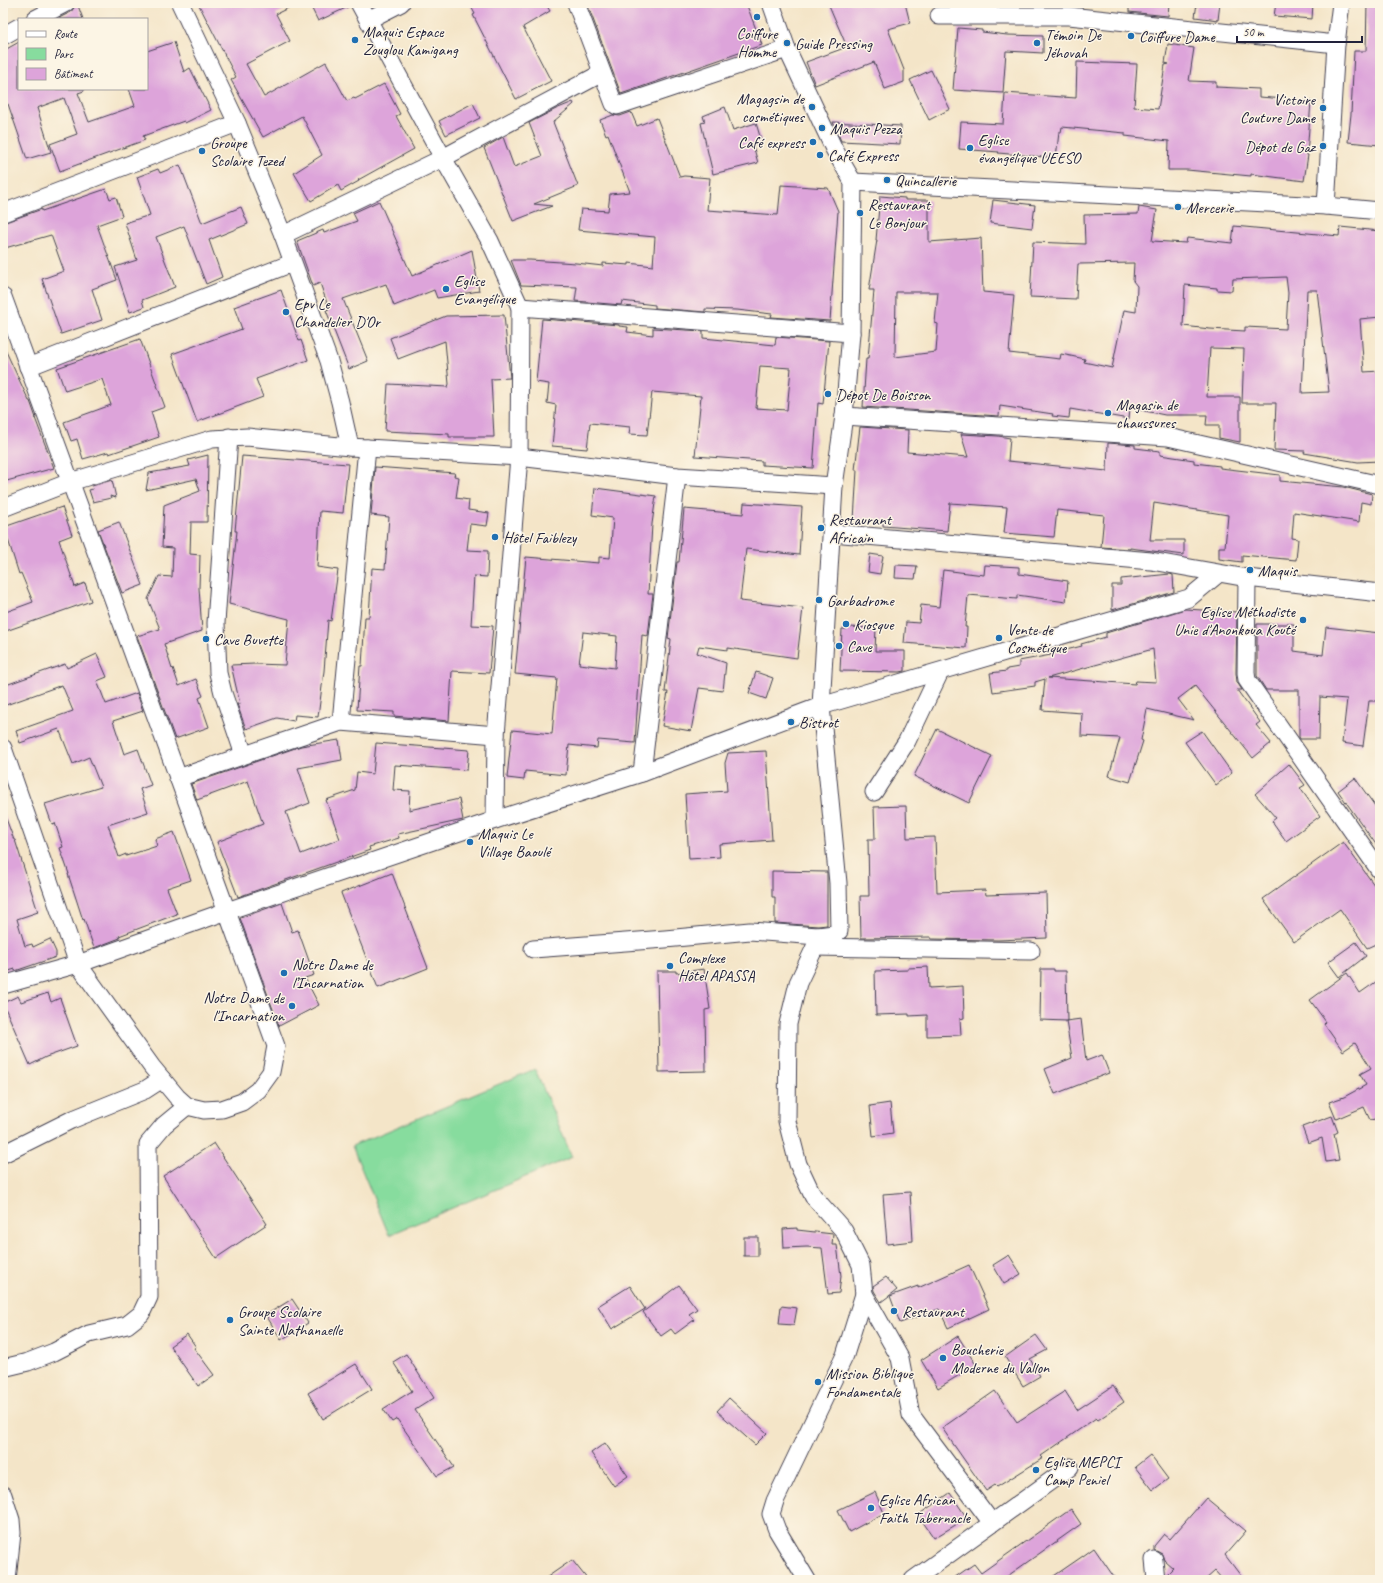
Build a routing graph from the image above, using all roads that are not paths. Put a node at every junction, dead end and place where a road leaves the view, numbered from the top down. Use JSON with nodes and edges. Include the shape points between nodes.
{"nodes":[{"id":1,"x":66,"y":3,"type":"edge"},
{"id":2,"x":180,"y":3,"type":"edge"},
{"id":3,"x":359,"y":3,"type":"edge"},
{"id":4,"x":401,"y":3,"type":"edge"},
{"id":5,"x":576,"y":3,"type":"edge"},
{"id":6,"x":771,"y":3,"type":"edge"},
{"id":7,"x":1341,"y":3,"type":"edge"},
{"id":8,"x":1069,"y":10,"type":"edge"},
{"id":9,"x":939,"y":16,"type":"dead end"},
{"id":10,"x":37,"y":18,"type":"edge"},
{"id":11,"x":368,"y":20,"type":"junction"},
{"id":12,"x":18,"y":28,"type":"edge"},
{"id":13,"x":3,"y":36,"type":"edge"},
{"id":14,"x":1336,"y":44,"type":"junction"},
{"id":15,"x":786,"y":49,"type":"junction"},
{"id":16,"x":602,"y":73,"type":"junction"},
{"id":17,"x":237,"y":123,"type":"junction"},
{"id":18,"x":443,"y":158,"type":"junction"},
{"id":19,"x":854,"y":182,"type":"junction"},
{"id":20,"x":1326,"y":206,"type":"junction"},
{"id":21,"x":1380,"y":211,"type":"edge"},
{"id":22,"x":3,"y":213,"type":"edge"},
{"id":23,"x":283,"y":235,"type":"junction"},
{"id":24,"x":292,"y":263,"type":"junction"},
{"id":25,"x":3,"y":298,"type":"edge"},
{"id":26,"x":520,"y":308,"type":"junction"},
{"id":27,"x":851,"y":333,"type":"junction"},
{"id":28,"x":28,"y":367,"type":"junction"},
{"id":29,"x":844,"y":416,"type":"junction"},
{"id":30,"x":229,"y":437,"type":"junction"},
{"id":31,"x":350,"y":447,"type":"junction"},
{"id":32,"x":367,"y":448,"type":"junction"},
{"id":33,"x":519,"y":458,"type":"junction"},
{"id":34,"x":677,"y":476,"type":"junction"},
{"id":35,"x":70,"y":482,"type":"junction"},
{"id":36,"x":1380,"y":485,"type":"edge"},
{"id":37,"x":834,"y":486,"type":"junction"},
{"id":38,"x":3,"y":508,"type":"edge"},
{"id":39,"x":832,"y":533,"type":"junction"},
{"id":40,"x":1218,"y":574,"type":"junction"},
{"id":41,"x":1247,"y":578,"type":"junction"},
{"id":42,"x":1380,"y":592,"type":"edge"},
{"id":43,"x":940,"y":672,"type":"junction"},
{"id":44,"x":821,"y":706,"type":"junction"},
{"id":45,"x":341,"y":722,"type":"junction"},
{"id":46,"x":496,"y":735,"type":"junction"},
{"id":47,"x":3,"y":748,"type":"edge"},
{"id":48,"x":244,"y":755,"type":"junction"},
{"id":49,"x":642,"y":773,"type":"junction"},
{"id":50,"x":178,"y":778,"type":"junction"},
{"id":51,"x":874,"y":792,"type":"dead end"},
{"id":52,"x":495,"y":820,"type":"junction"},
{"id":53,"x":1380,"y":871,"type":"edge"},
{"id":54,"x":227,"y":911,"type":"junction"},
{"id":55,"x":816,"y":941,"type":"junction"},
{"id":56,"x":533,"y":949,"type":"dead end"},
{"id":57,"x":1031,"y":951,"type":"dead end"},
{"id":58,"x":78,"y":964,"type":"junction"},
{"id":59,"x":3,"y":985,"type":"edge"},
{"id":60,"x":162,"y":1079,"type":"junction"},
{"id":61,"x":187,"y":1106,"type":"junction"},
{"id":62,"x":3,"y":1154,"type":"edge"},
{"id":63,"x":864,"y":1294,"type":"junction"},
{"id":64,"x":3,"y":1368,"type":"edge"},
{"id":65,"x":1070,"y":1467,"type":"dead end"},
{"id":66,"x":3,"y":1495,"type":"edge"},
{"id":67,"x":992,"y":1523,"type":"junction"},
{"id":68,"x":7,"y":1536,"type":"edge"},
{"id":69,"x":1154,"y":1560,"type":"dead end"},
{"id":70,"x":7,"y":1580,"type":"edge"},
{"id":71,"x":807,"y":1580,"type":"edge"},
{"id":72,"x":913,"y":1580,"type":"edge"},
{"id":73,"x":1156,"y":1580,"type":"edge"}],
"edges":[{"from":1,"to":10,"type":"street"},
{"from":2,"to":17,"type":"street"},
{"from":3,"to":11,"type":"street"},
{"from":4,"to":11,"type":"street"},
{"from":5,"to":16,"type":"street"},
{"from":6,"to":15,"type":"street"},
{"from":7,"to":14,"type":"street"},
{"from":8,"to":9,"type":"street"},
{"from":8,"to":14,"type":"street"},
{"from":11,"to":18,"type":"street"},
{"from":12,"to":13,"type":"street"},
{"from":14,"to":20,"type":"street"},
{"from":15,"to":16,"type":"street","via":[[621,106],[614,104]]},
{"from":15,"to":19,"type":"street","via":[[834,149]]},
{"from":16,"to":18,"type":"street"},
{"from":17,"to":22,"type":"street"},
{"from":17,"to":23,"type":"street"},
{"from":18,"to":23,"type":"street"},
{"from":18,"to":26,"type":"street","via":[[490,241]]},
{"from":19,"to":20,"type":"street"},
{"from":19,"to":27,"type":"street"},
{"from":20,"to":21,"type":"street"},
{"from":23,"to":24,"type":"street"},
{"from":24,"to":28,"type":"street"},
{"from":24,"to":31,"type":"street","via":[[328,361]]},
{"from":25,"to":28,"type":"street"},
{"from":26,"to":27,"type":"street"},
{"from":26,"to":33,"type":"street"},
{"from":27,"to":29,"type":"street"},
{"from":28,"to":35,"type":"street"},
{"from":29,"to":36,"type":"street","via":[[1168,437]]},
{"from":29,"to":37,"type":"street"},
{"from":30,"to":31,"type":"street"},
{"from":30,"to":35,"type":"street","via":[[212,439]]},
{"from":30,"to":48,"type":"street","via":[[216,623],[218,673]]},
{"from":31,"to":32,"type":"street"},
{"from":32,"to":33,"type":"street"},
{"from":32,"to":45,"type":"street"},
{"from":33,"to":34,"type":"street"},
{"from":33,"to":46,"type":"street"},
{"from":34,"to":37,"type":"street"},
{"from":34,"to":49,"type":"street"},
{"from":35,"to":38,"type":"street"},
{"from":35,"to":50,"type":"street"},
{"from":37,"to":39,"type":"street"},
{"from":39,"to":40,"type":"street","via":[[1151,561]]},
{"from":39,"to":44,"type":"street"},
{"from":40,"to":41,"type":"street"},
{"from":40,"to":43,"type":"street","via":[[1189,598]]},
{"from":41,"to":42,"type":"street"},
{"from":41,"to":53,"type":"street","via":[[1247,680]]},
{"from":43,"to":44,"type":"street"},
{"from":43,"to":51,"type":"street","via":[[907,741]]},
{"from":44,"to":49,"type":"street"},
{"from":44,"to":55,"type":"street","via":[[838,883],[839,931]]},
{"from":45,"to":46,"type":"street"},
{"from":45,"to":48,"type":"street"},
{"from":46,"to":52,"type":"street"},
{"from":47,"to":58,"type":"street"},
{"from":48,"to":50,"type":"street"},
{"from":49,"to":52,"type":"street"},
{"from":50,"to":54,"type":"street"},
{"from":52,"to":54,"type":"street"},
{"from":54,"to":58,"type":"street"},
{"from":54,"to":61,"type":"street","via":[[276,1046],[271,1072],[258,1090],[242,1102],[222,1109],[204,1110]]},
{"from":55,"to":56,"type":"street","via":[[750,931]]},
{"from":55,"to":57,"type":"street"},
{"from":55,"to":63,"type":"street","via":[[798,984],[788,1024],[787,1121],[798,1164],[813,1196],[844,1231],[861,1265]]},
{"from":58,"to":59,"type":"street"},
{"from":58,"to":60,"type":"street"},
{"from":60,"to":61,"type":"street"},
{"from":60,"to":62,"type":"street","via":[[145,1090],[71,1120]]},
{"from":61,"to":64,"type":"street","via":[[164,1125],[148,1144],[149,1297],[141,1314],[127,1325],[89,1334],[54,1352]]},
{"from":63,"to":67,"type":"street","via":[[900,1358],[911,1415]]},
{"from":63,"to":71,"type":"street","via":[[845,1355],[771,1514],[776,1530]]},
{"from":65,"to":67,"type":"street"},
{"from":66,"to":68,"type":"street","via":[[11,1520]]},
{"from":67,"to":72,"type":"street"},
{"from":68,"to":70,"type":"street"},
{"from":69,"to":73,"type":"street"}]}
